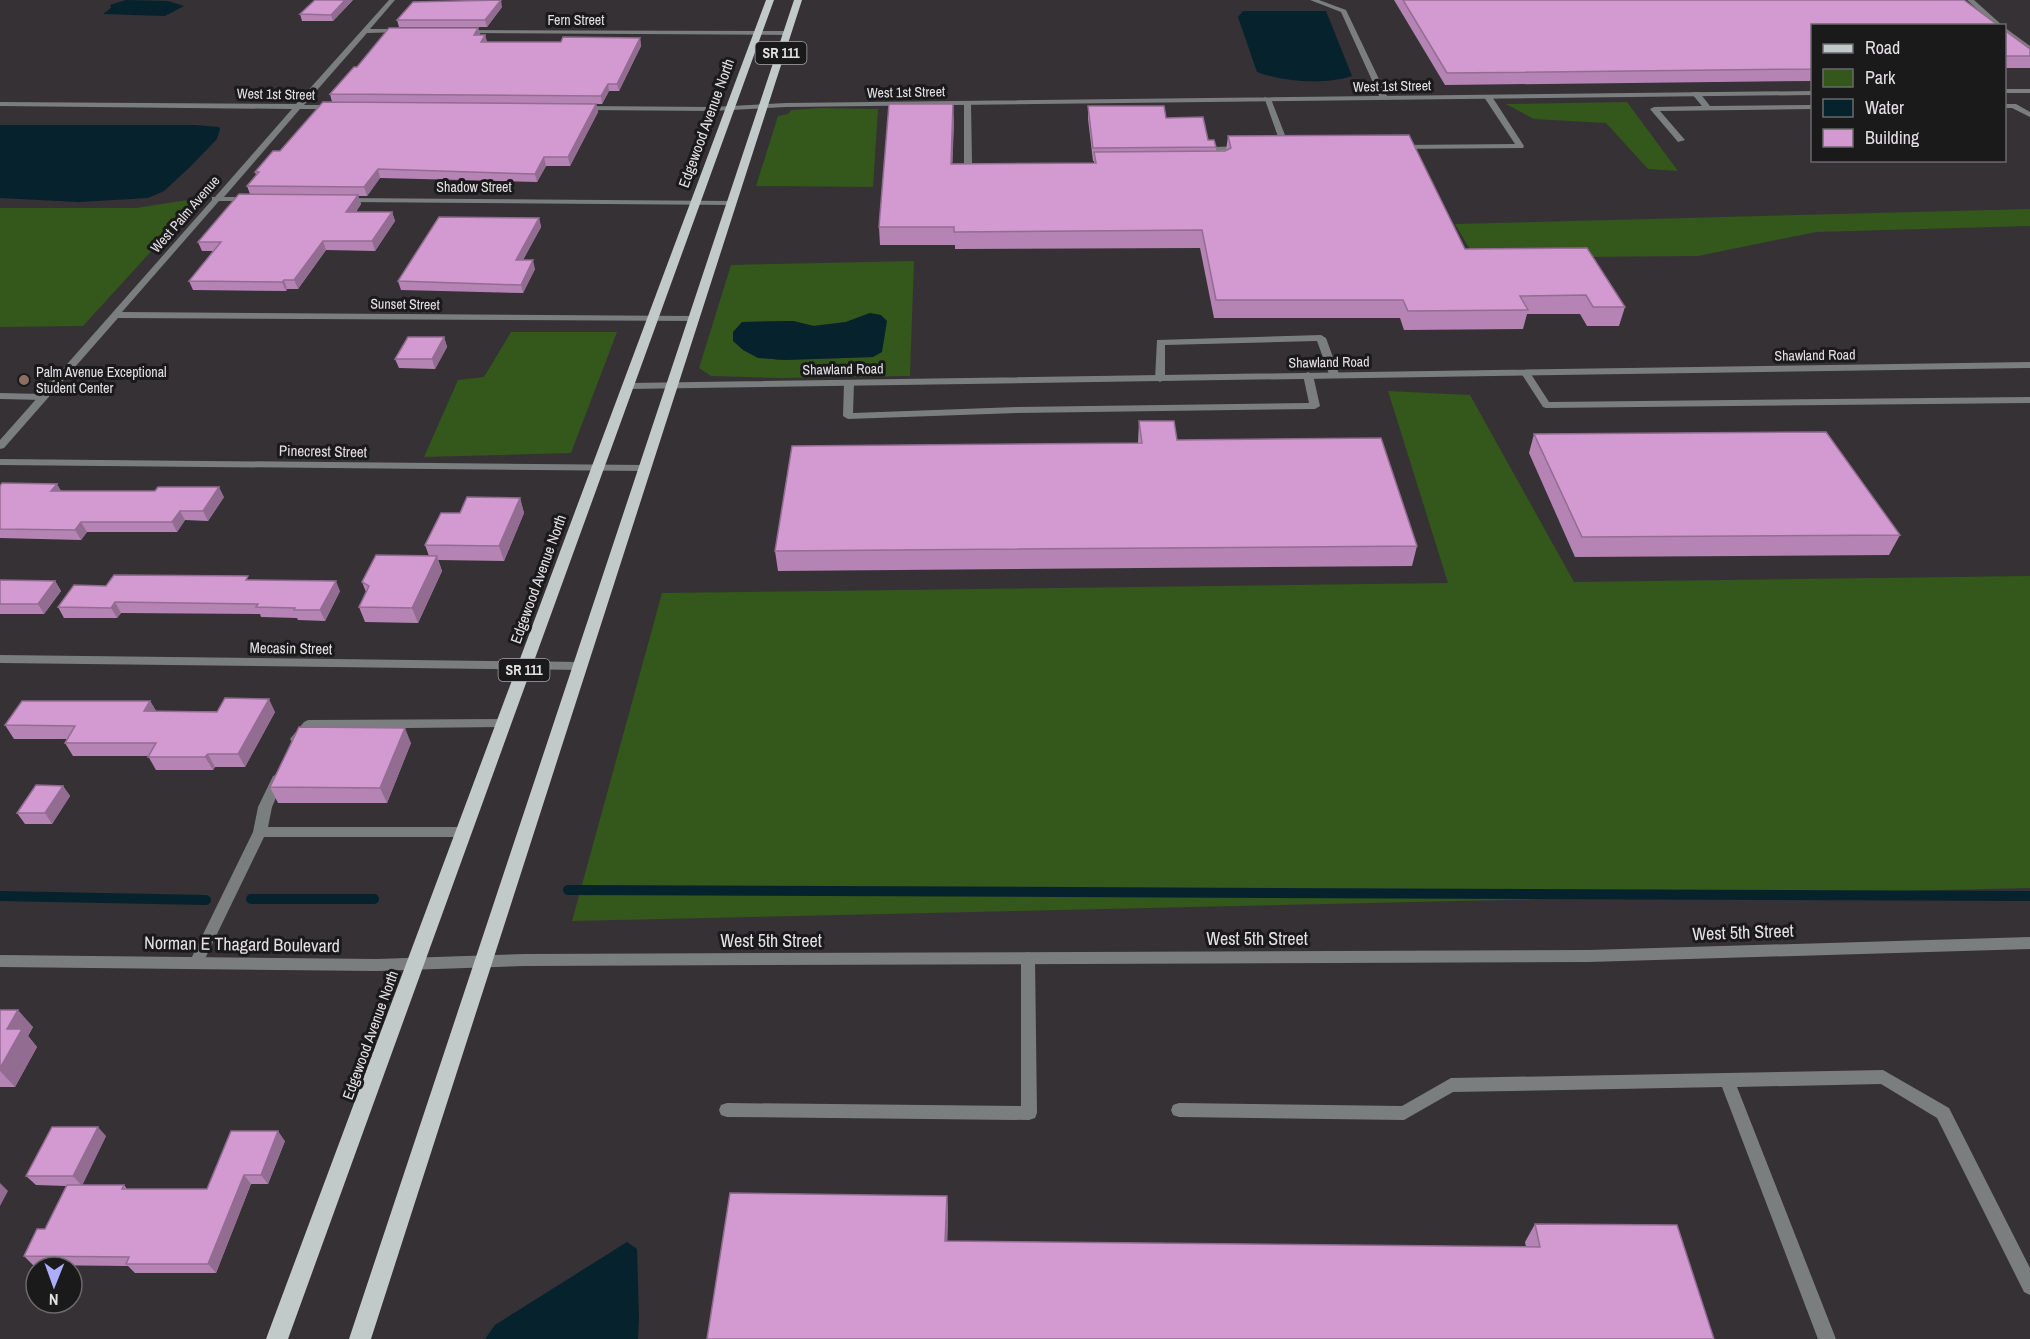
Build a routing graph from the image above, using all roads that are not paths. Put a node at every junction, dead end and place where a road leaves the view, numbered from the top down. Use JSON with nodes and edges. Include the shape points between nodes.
{"nodes":[{"id":1,"x":392,"y":0,"type":"edge"},
{"id":2,"x":770,"y":0,"type":"edge"},
{"id":3,"x":798,"y":0,"type":"edge"},
{"id":4,"x":1313,"y":0,"type":"edge"},
{"id":5,"x":1970,"y":0,"type":"edge"},
{"id":6,"x":1998,"y":24,"type":"edge"},
{"id":7,"x":364,"y":30,"type":"junction"},
{"id":8,"x":411,"y":31,"type":"edge"},
{"id":9,"x":458,"y":31,"type":"edge"},
{"id":10,"x":2006,"y":31,"type":"edge"},
{"id":11,"x":758,"y":33,"type":"junction"},
{"id":12,"x":787,"y":33,"type":"junction"},
{"id":13,"x":2030,"y":49,"type":"edge"},
{"id":14,"x":2006,"y":91,"type":"edge"},
{"id":15,"x":2030,"y":91,"type":"edge"},
{"id":16,"x":1783,"y":93,"type":"junction"},
{"id":17,"x":1811,"y":93,"type":"edge"},
{"id":18,"x":1696,"y":94,"type":"junction"},
{"id":19,"x":1488,"y":97,"type":"junction"},
{"id":20,"x":1384,"y":98,"type":"junction"},
{"id":21,"x":1267,"y":99,"type":"junction"},
{"id":22,"x":967,"y":103,"type":"junction"},
{"id":23,"x":0,"y":104,"type":"edge"},
{"id":24,"x":764,"y":106,"type":"junction"},
{"id":25,"x":2006,"y":106,"type":"edge"},
{"id":26,"x":298,"y":107,"type":"junction"},
{"id":27,"x":345,"y":107,"type":"edge"},
{"id":28,"x":731,"y":107,"type":"junction"},
{"id":29,"x":1797,"y":107,"type":"junction"},
{"id":30,"x":1811,"y":107,"type":"edge"},
{"id":31,"x":570,"y":108,"type":"edge"},
{"id":32,"x":1708,"y":108,"type":"junction"},
{"id":33,"x":2030,"y":115,"type":"edge"},
{"id":34,"x":1681,"y":140,"type":"dead end"},
{"id":35,"x":1391,"y":147,"type":"edge"},
{"id":36,"x":1252,"y":148,"type":"edge"},
{"id":37,"x":1275,"y":148,"type":"edge"},
{"id":38,"x":1286,"y":148,"type":"junction"},
{"id":39,"x":1298,"y":148,"type":"edge"},
{"id":40,"x":1211,"y":164,"type":"edge"},
{"id":41,"x":991,"y":166,"type":"edge"},
{"id":42,"x":215,"y":199,"type":"junction"},
{"id":43,"x":265,"y":200,"type":"edge"},
{"id":44,"x":335,"y":200,"type":"edge"},
{"id":45,"x":696,"y":202,"type":"junction"},
{"id":46,"x":732,"y":202,"type":"junction"},
{"id":47,"x":116,"y":315,"type":"junction"},
{"id":48,"x":694,"y":319,"type":"junction"},
{"id":49,"x":653,"y":320,"type":"junction"},
{"id":50,"x":2030,"y":366,"type":"edge"},
{"id":51,"x":1526,"y":373,"type":"junction"},
{"id":52,"x":1334,"y":374,"type":"junction"},
{"id":53,"x":1308,"y":375,"type":"junction"},
{"id":54,"x":1160,"y":379,"type":"junction"},
{"id":55,"x":849,"y":383,"type":"junction"},
{"id":56,"x":628,"y":386,"type":"junction"},
{"id":57,"x":673,"y":386,"type":"junction"},
{"id":58,"x":0,"y":396,"type":"edge"},
{"id":59,"x":43,"y":397,"type":"junction"},
{"id":60,"x":2030,"y":400,"type":"edge"},
{"id":61,"x":0,"y":446,"type":"edge"},
{"id":62,"x":0,"y":462,"type":"edge"},
{"id":63,"x":598,"y":468,"type":"junction"},
{"id":64,"x":646,"y":468,"type":"junction"},
{"id":65,"x":0,"y":658,"type":"edge"},
{"id":66,"x":525,"y":666,"type":"junction"},
{"id":67,"x":581,"y":666,"type":"junction"},
{"id":68,"x":504,"y":723,"type":"junction"},
{"id":69,"x":292,"y":747,"type":"edge"},
{"id":70,"x":283,"y":767,"type":"edge"},
{"id":71,"x":260,"y":832,"type":"junction"},
{"id":72,"x":464,"y":832,"type":"junction"},
{"id":73,"x":2030,"y":943,"type":"edge"},
{"id":74,"x":1028,"y":958,"type":"junction"},
{"id":75,"x":0,"y":960,"type":"edge"},
{"id":76,"x":484,"y":961,"type":"junction"},
{"id":77,"x":196,"y":963,"type":"junction"},
{"id":78,"x":416,"y":963,"type":"junction"},
{"id":79,"x":1727,"y":1080,"type":"junction"},
{"id":80,"x":727,"y":1110,"type":"dead end"},
{"id":81,"x":1179,"y":1110,"type":"dead end"},
{"id":82,"x":2030,"y":1286,"type":"edge"},
{"id":83,"x":277,"y":1339,"type":"edge"},
{"id":84,"x":360,"y":1339,"type":"edge"},
{"id":85,"x":1827,"y":1339,"type":"edge"}],
"edges":[{"from":1,"to":7,"type":"street","name":"West Palm Avenue"},
{"from":2,"to":11,"type":"main road","name":"Edgewood Avenue North","number":"SR 111"},
{"from":3,"to":12,"type":"main road","number":"SR 111"},
{"from":4,"to":20,"type":"street","via":[[1344,11]]},
{"from":5,"to":6,"type":"street"},
{"from":7,"to":8,"type":"street"},
{"from":7,"to":26,"type":"street","name":"West Palm Avenue"},
{"from":9,"to":11,"type":"street","name":"Fern Street"},
{"from":10,"to":13,"type":"street"},
{"from":11,"to":12,"type":"street","name":"Fern Street"},
{"from":11,"to":28,"type":"main road","name":"Edgewood Avenue North","number":"SR 111"},
{"from":12,"to":24,"type":"main road","number":"SR 111"},
{"from":14,"to":15,"type":"street"},
{"from":16,"to":17,"type":"street","name":"West 1st Street"},
{"from":16,"to":18,"type":"street","name":"West 1st Street"},
{"from":16,"to":29,"type":"street"},
{"from":18,"to":19,"type":"street","name":"West 1st Street"},
{"from":18,"to":32,"type":"street"},
{"from":19,"to":20,"type":"street","name":"West 1st Street"},
{"from":19,"to":35,"type":"street","via":[[1520,146]]},
{"from":20,"to":21,"type":"street","name":"West 1st Street"},
{"from":21,"to":22,"type":"street","name":"West 1st Street"},
{"from":21,"to":38,"type":"street"},
{"from":22,"to":24,"type":"street","name":"West 1st Street"},
{"from":22,"to":41,"type":"street","via":[[968,166]]},
{"from":23,"to":26,"type":"street","name":"West 1st Street"},
{"from":24,"to":28,"type":"street","name":"West 1st Street"},
{"from":24,"to":46,"type":"main road","number":"SR 111"},
{"from":25,"to":33,"type":"street"},
{"from":26,"to":27,"type":"street","name":"West 1st Street"},
{"from":26,"to":42,"type":"street","name":"West Palm Avenue"},
{"from":28,"to":31,"type":"street","name":"West 1st Street"},
{"from":28,"to":45,"type":"main road","name":"Edgewood Avenue North","number":"SR 111"},
{"from":29,"to":30,"type":"street"},
{"from":29,"to":32,"type":"street"},
{"from":32,"to":34,"type":"street","via":[[1654,109]]},
{"from":36,"to":40,"type":"street","via":[[1218,148],[1223,164]]},
{"from":37,"to":38,"type":"street"},
{"from":38,"to":39,"type":"street"},
{"from":42,"to":43,"type":"street"},
{"from":42,"to":47,"type":"street","name":"West Palm Avenue"},
{"from":44,"to":45,"type":"street","name":"Shadow Street"},
{"from":45,"to":46,"type":"street","name":"Shadow Street"},
{"from":45,"to":49,"type":"main road","name":"Edgewood Avenue North","number":"SR 111"},
{"from":46,"to":48,"type":"main road","number":"SR 111"},
{"from":47,"to":49,"type":"street","name":"Sunset Street"},
{"from":47,"to":59,"type":"street","name":"West Palm Avenue"},
{"from":48,"to":49,"type":"street","name":"Sunset Street"},
{"from":48,"to":57,"type":"main road","number":"SR 111"},
{"from":49,"to":56,"type":"main road","name":"Edgewood Avenue North","number":"SR 111"},
{"from":50,"to":51,"type":"street","name":"Shawland Road"},
{"from":51,"to":52,"type":"street","name":"Shawland Road"},
{"from":51,"to":60,"type":"street","via":[[1546,405]]},
{"from":52,"to":53,"type":"street","name":"Shawland Road"},
{"from":52,"to":54,"type":"street","via":[[1322,338],[1160,342]]},
{"from":53,"to":54,"type":"street","name":"Shawland Road"},
{"from":53,"to":55,"type":"street","via":[[1315,406],[848,416]]},
{"from":54,"to":55,"type":"street","name":"Shawland Road"},
{"from":55,"to":57,"type":"street","name":"Shawland Road"},
{"from":56,"to":57,"type":"street","name":"Shawland Road"},
{"from":56,"to":63,"type":"main road","name":"Edgewood Avenue North","number":"SR 111"},
{"from":57,"to":64,"type":"main road","number":"SR 111"},
{"from":58,"to":59,"type":"street"},
{"from":59,"to":61,"type":"street","name":"West Palm Avenue"},
{"from":62,"to":63,"type":"street","name":"Pinecrest Street"},
{"from":63,"to":64,"type":"street","name":"Pinecrest Street"},
{"from":63,"to":66,"type":"main road","name":"Edgewood Avenue North","number":"SR 111"},
{"from":64,"to":67,"type":"main road","number":"SR 111"},
{"from":65,"to":66,"type":"street","name":"Mecasin Street"},
{"from":66,"to":67,"type":"street","name":"Mecasin Street"},
{"from":66,"to":68,"type":"main road","name":"Edgewood Avenue North","number":"SR 111"},
{"from":67,"to":76,"type":"main road","number":"SR 111"},
{"from":68,"to":69,"type":"street","via":[[308,724]]},
{"from":68,"to":72,"type":"main road","name":"Edgewood Avenue North","number":"SR 111"},
{"from":70,"to":71,"type":"street"},
{"from":71,"to":72,"type":"street"},
{"from":71,"to":77,"type":"street"},
{"from":72,"to":78,"type":"main road","name":"Edgewood Avenue North","number":"SR 111"},
{"from":73,"to":74,"type":"street","name":"West 5th Street","via":[[1589,956]]},
{"from":74,"to":76,"type":"street","name":"West 5th Street"},
{"from":74,"to":80,"type":"street","via":[[1029,1113]]},
{"from":75,"to":77,"type":"street","name":"Norman E Thagard Boulevard"},
{"from":76,"to":78,"type":"street","name":"Norman E Thagard Boulevard"},
{"from":76,"to":84,"type":"main road","number":"SR 111"},
{"from":77,"to":78,"type":"street","name":"Norman E Thagard Boulevard"},
{"from":78,"to":83,"type":"main road","name":"Edgewood Avenue North","number":"SR 111"},
{"from":79,"to":81,"type":"street","via":[[1450,1085],[1404,1113]]},
{"from":79,"to":82,"type":"street","via":[[1883,1077],[1943,1113]]},
{"from":79,"to":85,"type":"street"}]}
